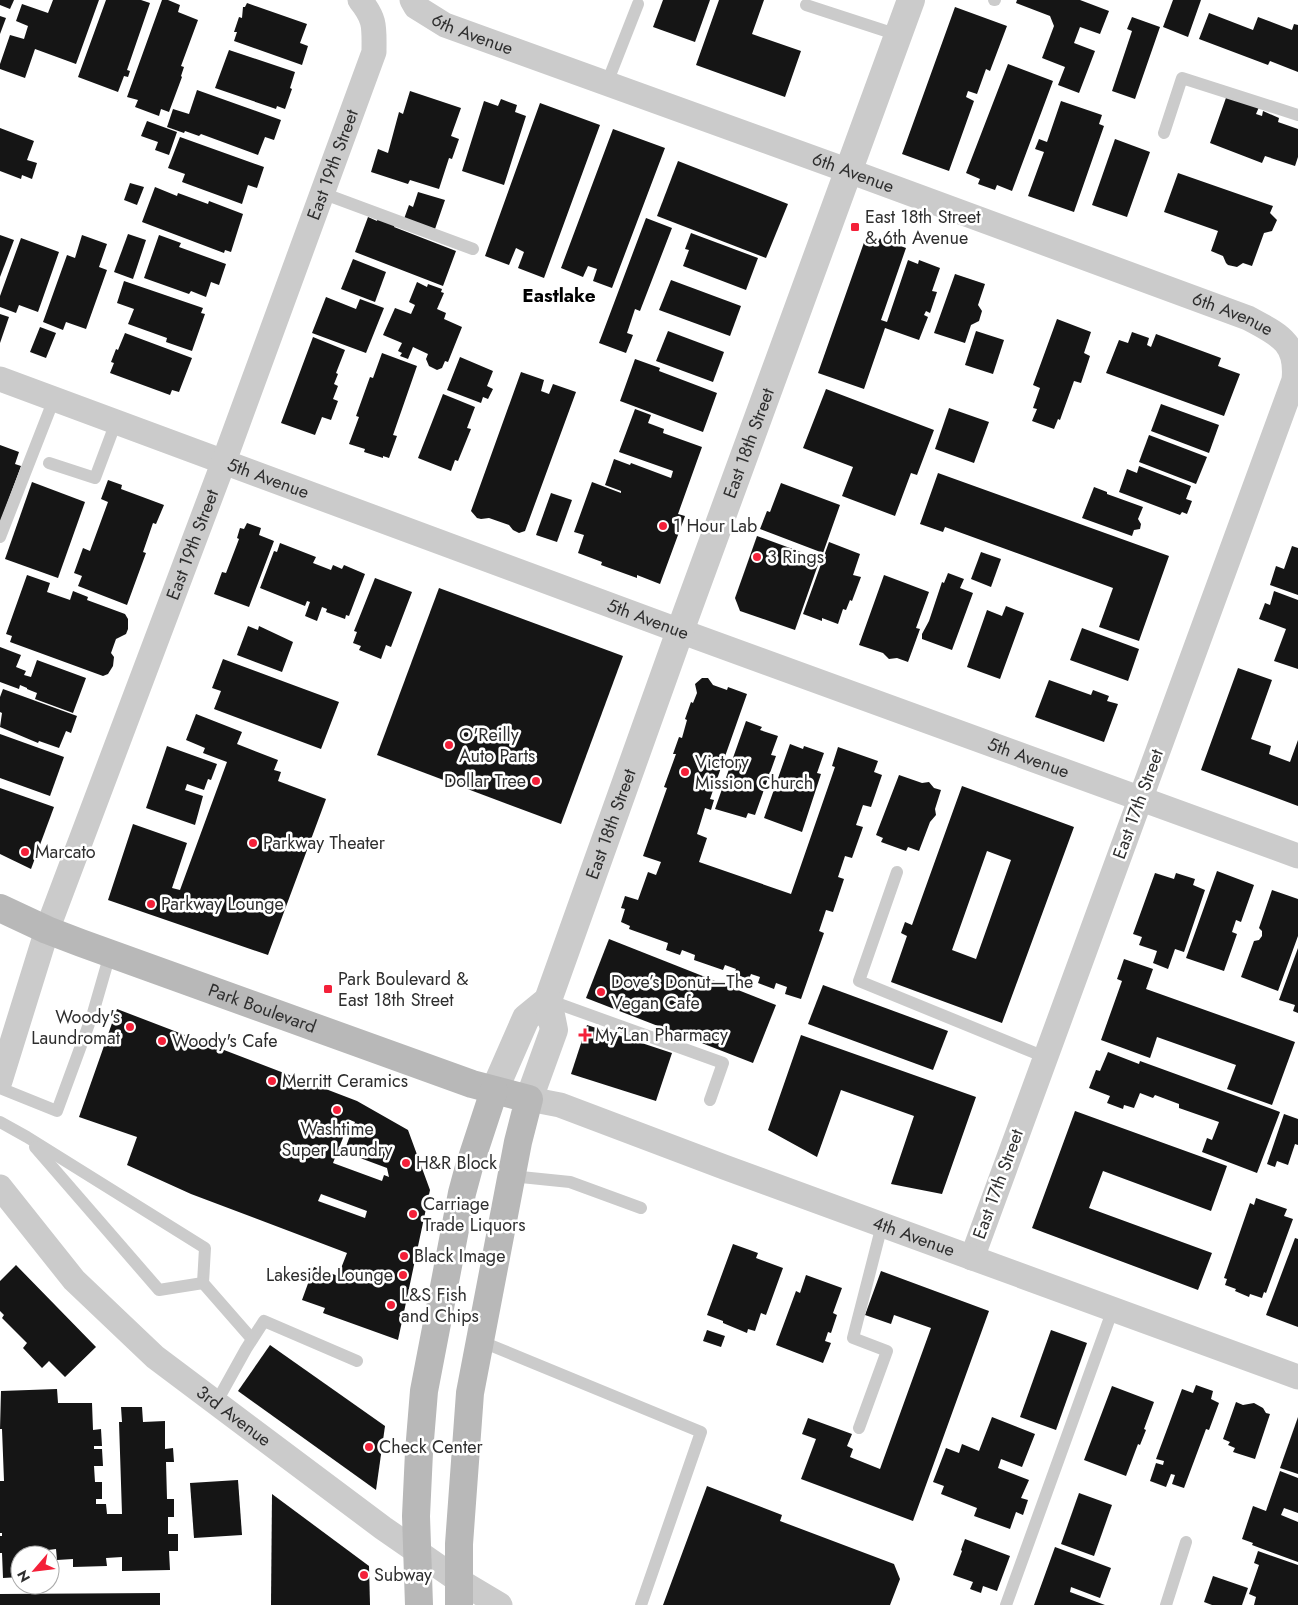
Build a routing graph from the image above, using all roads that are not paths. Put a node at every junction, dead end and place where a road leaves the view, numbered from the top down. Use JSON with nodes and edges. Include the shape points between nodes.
{"nodes":[{"id":1,"x":412,"y":0,"type":"edge"},
{"id":2,"x":911,"y":0,"type":"edge"},
{"id":3,"x":638,"y":4,"type":"dead end"},
{"id":4,"x":806,"y":5,"type":"dead end"},
{"id":5,"x":365,"y":7,"type":"edge"},
{"id":6,"x":898,"y":35,"type":"junction"},
{"id":7,"x":607,"y":83,"type":"junction"},
{"id":8,"x":1298,"y":115,"type":"edge"},
{"id":9,"x":1164,"y":133,"type":"dead end"},
{"id":10,"x":849,"y":171,"type":"junction"},
{"id":11,"x":322,"y":193,"type":"junction"},
{"id":12,"x":474,"y":249,"type":"dead end"},
{"id":13,"x":1292,"y":350,"type":"joint"},
{"id":14,"x":0,"y":379,"type":"edge"},
{"id":15,"x":54,"y":399,"type":"junction"},
{"id":16,"x":116,"y":422,"type":"junction"},
{"id":17,"x":224,"y":461,"type":"junction"},
{"id":18,"x":49,"y":463,"type":"dead end"},
{"id":19,"x":0,"y":537,"type":"edge"},
{"id":20,"x":680,"y":631,"type":"junction"},
{"id":21,"x":1140,"y":798,"type":"junction"},
{"id":22,"x":1298,"y":856,"type":"edge"},
{"id":23,"x":897,"y":872,"type":"dead end"},
{"id":24,"x":0,"y":908,"type":"edge"},
{"id":25,"x":47,"y":930,"type":"junction"},
{"id":26,"x":110,"y":954,"type":"junction"},
{"id":27,"x":548,"y":1000,"type":"junction"},
{"id":28,"x":1045,"y":1057,"type":"junction"},
{"id":29,"x":0,"y":1081,"type":"edge"},
{"id":30,"x":0,"y":1088,"type":"edge"},
{"id":31,"x":494,"y":1091,"type":"junction"},
{"id":32,"x":529,"y":1099,"type":"junction"},
{"id":33,"x":710,"y":1100,"type":"dead end"},
{"id":34,"x":0,"y":1122,"type":"edge"},
{"id":35,"x":27,"y":1138,"type":"junction"},
{"id":36,"x":511,"y":1176,"type":"junction"},
{"id":37,"x":0,"y":1188,"type":"edge"},
{"id":38,"x":641,"y":1208,"type":"dead end"},
{"id":39,"x":882,"y":1225,"type":"junction"},
{"id":40,"x":972,"y":1258,"type":"junction"},
{"id":41,"x":203,"y":1283,"type":"junction"},
{"id":42,"x":1113,"y":1309,"type":"junction"},
{"id":43,"x":252,"y":1339,"type":"junction"},
{"id":44,"x":480,"y":1341,"type":"junction"},
{"id":45,"x":357,"y":1361,"type":"dead end"},
{"id":46,"x":1298,"y":1377,"type":"edge"},
{"id":47,"x":216,"y":1402,"type":"junction"},
{"id":48,"x":858,"y":1428,"type":"dead end"},
{"id":49,"x":1186,"y":1542,"type":"dead end"},
{"id":50,"x":417,"y":1551,"type":"junction"},
{"id":51,"x":459,"y":1592,"type":"edge"},
{"id":52,"x":419,"y":1605,"type":"edge"},
{"id":53,"x":500,"y":1605,"type":"edge"},
{"id":54,"x":641,"y":1605,"type":"edge"},
{"id":55,"x":1006,"y":1605,"type":"edge"},
{"id":56,"x":1166,"y":1605,"type":"edge"}],
"edges":[{"from":1,"to":7,"type":"street","name":"6th Avenue","via":[[416,7],[445,24]]},
{"from":2,"to":6,"type":"street","name":"East 18th Street"},
{"from":3,"to":7,"type":"lane"},
{"from":4,"to":6,"type":"lane"},
{"from":5,"to":11,"type":"street","name":"East 19th Street","via":[[374,32],[374,52]]},
{"from":6,"to":10,"type":"street","name":"East 18th Street"},
{"from":7,"to":10,"type":"street","name":"6th Avenue"},
{"from":8,"to":9,"type":"lane","via":[[1182,78]]},
{"from":10,"to":13,"type":"street","name":"6th Avenue","via":[[1248,318],[1274,332]]},
{"from":10,"to":20,"type":"street","name":"East 18th Street"},
{"from":11,"to":12,"type":"lane"},
{"from":11,"to":17,"type":"street","name":"East 19th Street"},
{"from":13,"to":21,"type":"street","name":"East 17th Street","via":[[1296,365],[1294,380]]},
{"from":14,"to":15,"type":"street","name":"5th Avenue"},
{"from":15,"to":16,"type":"street","name":"5th Avenue"},
{"from":15,"to":19,"type":"lane"},
{"from":16,"to":17,"type":"street","name":"5th Avenue"},
{"from":16,"to":18,"type":"lane","via":[[95,478]]},
{"from":17,"to":20,"type":"street","name":"5th Avenue"},
{"from":17,"to":25,"type":"street","name":"East 19th Street"},
{"from":20,"to":21,"type":"street","name":"5th Avenue"},
{"from":20,"to":27,"type":"street","name":"East 18th Street"},
{"from":21,"to":22,"type":"street","name":"5th Avenue"},
{"from":21,"to":28,"type":"street","name":"East 17th Street"},
{"from":23,"to":28,"type":"lane","via":[[859,981]]},
{"from":24,"to":25,"type":"main road","name":"Park Boulevard"},
{"from":25,"to":26,"type":"main road","name":"Park Boulevard"},
{"from":25,"to":29,"type":"street","name":"East 19th Street"},
{"from":26,"to":30,"type":"lane","via":[[93,1013],[57,1111]]},
{"from":26,"to":31,"type":"main road","name":"Park Boulevard"},
{"from":27,"to":31,"type":"street","via":[[526,1018]]},
{"from":27,"to":32,"type":"street","via":[[554,1030]]},
{"from":27,"to":33,"type":"lane","via":[[723,1063]]},
{"from":28,"to":40,"type":"street","name":"East 17th Street"},
{"from":31,"to":32,"type":"main road","name":"Park Boulevard"},
{"from":31,"to":50,"type":"main road","via":[[462,1193],[424,1391],[416,1498]]},
{"from":32,"to":36,"type":"main road"},
{"from":32,"to":39,"type":"street","name":"4th Avenue","via":[[560,1105]]},
{"from":34,"to":35,"type":"lane"},
{"from":35,"to":41,"type":"lane","via":[[205,1248]]},
{"from":35,"to":41,"type":"lane","via":[[159,1290]]},
{"from":36,"to":38,"type":"lane","via":[[570,1182]]},
{"from":36,"to":44,"type":"main road"},
{"from":37,"to":47,"type":"street","name":"3rd Avenue","via":[[74,1280],[155,1357]]},
{"from":39,"to":40,"type":"street","name":"4th Avenue"},
{"from":39,"to":48,"type":"lane","via":[[853,1338],[887,1351]]},
{"from":40,"to":42,"type":"street","name":"4th Avenue"},
{"from":41,"to":43,"type":"lane"},
{"from":42,"to":46,"type":"street","name":"4th Avenue"},
{"from":42,"to":55,"type":"lane"},
{"from":43,"to":45,"type":"lane","via":[[264,1321]]},
{"from":43,"to":47,"type":"lane"},
{"from":44,"to":51,"type":"main road","via":[[470,1393],[459,1544]]},
{"from":44,"to":54,"type":"lane","via":[[701,1432]]},
{"from":47,"to":50,"type":"street","name":"3rd Avenue"},
{"from":49,"to":56,"type":"lane"},
{"from":50,"to":51,"type":"street","name":"3rd Avenue"},
{"from":50,"to":52,"type":"main road"},
{"from":51,"to":53,"type":"street","name":"3rd Avenue"}]}
